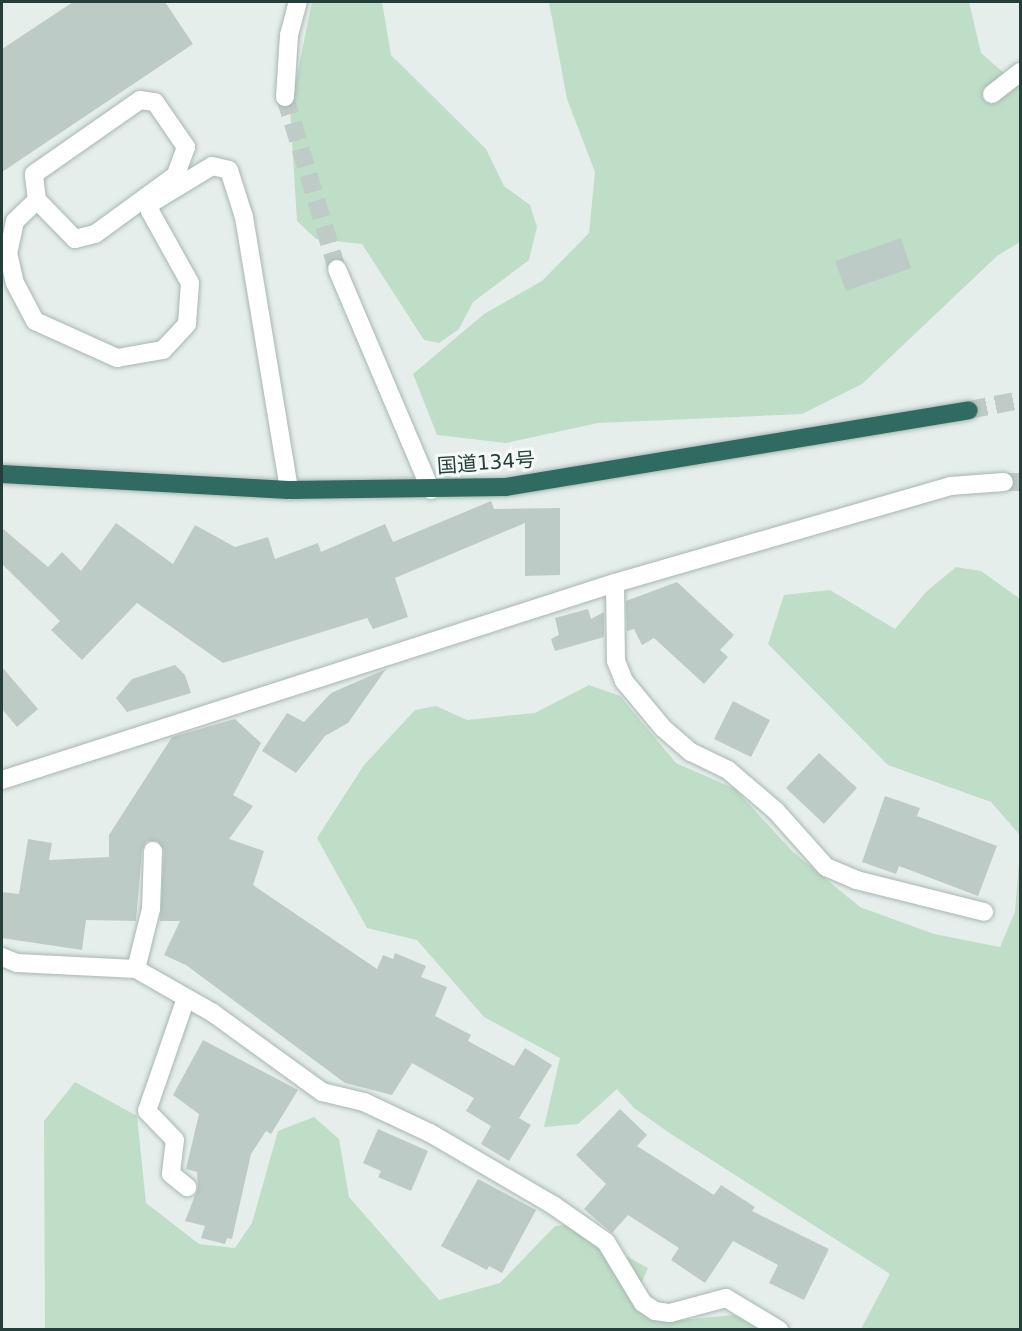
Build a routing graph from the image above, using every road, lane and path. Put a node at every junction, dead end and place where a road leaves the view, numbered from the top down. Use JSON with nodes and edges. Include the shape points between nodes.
{"nodes":[{"id":1,"x":298,"y":2,"type":"edge"},
{"id":2,"x":1020,"y":72,"type":"edge"},
{"id":3,"x":992,"y":94,"type":"dead end"},
{"id":4,"x":285,"y":97,"type":"tunnel mouth"},
{"id":5,"x":37,"y":200,"type":"junction"},
{"id":6,"x":7,"y":233,"type":"edge"},
{"id":7,"x":337,"y":269,"type":"tunnel mouth"},
{"id":8,"x":969,"y":410,"type":"tunnel mouth"},
{"id":9,"x":2,"y":474,"type":"edge"},
{"id":10,"x":1004,"y":482,"type":"tunnel mouth"},
{"id":11,"x":289,"y":490,"type":"junction"},
{"id":12,"x":431,"y":490,"type":"junction"},
{"id":13,"x":615,"y":583,"type":"junction"},
{"id":14,"x":2,"y":780,"type":"edge"},
{"id":15,"x":153,"y":851,"type":"dead end"},
{"id":16,"x":984,"y":912,"type":"dead end"},
{"id":17,"x":2,"y":957,"type":"edge"},
{"id":18,"x":136,"y":969,"type":"junction"},
{"id":19,"x":185,"y":1001,"type":"junction"},
{"id":20,"x":187,"y":1187,"type":"dead end"},
{"id":21,"x":779,"y":1329,"type":"edge"}],
"edges":[{"from":1,"to":4,"type":"street","via":[[289,35]]},
{"from":2,"to":3,"type":"street"},
{"from":5,"to":5,"type":"street","via":[[34,174],[140,100],[155,102],[186,147],[176,175],[95,234],[75,239]]},
{"from":5,"to":6,"type":"street"},
{"from":6,"to":11,"type":"street","via":[[15,283],[35,321],[117,358],[163,350],[187,324],[190,283],[150,211],[151,203],[212,166],[229,170],[244,217]]},
{"from":7,"to":12,"type":"street"},
{"from":8,"to":12,"type":"highway","name":"国道134号","via":[[506,487]]},
{"from":9,"to":11,"type":"highway","name":"国道134号"},
{"from":10,"to":13,"type":"street","via":[[950,486]]},
{"from":11,"to":12,"type":"highway","name":"国道134号"},
{"from":13,"to":14,"type":"street"},
{"from":13,"to":16,"type":"street","via":[[616,660],[624,681],[663,728],[691,752],[728,770],[777,812],[826,867],[856,880]]},
{"from":15,"to":18,"type":"street","via":[[151,909]]},
{"from":17,"to":18,"type":"street","via":[[17,963]]},
{"from":18,"to":19,"type":"street"},
{"from":19,"to":20,"type":"street","via":[[147,1111],[175,1140],[171,1174]]},
{"from":19,"to":21,"type":"street","via":[[213,1013],[322,1092],[364,1102],[430,1133],[553,1205],[606,1242],[643,1304],[655,1311],[670,1313],[726,1298]]}]}
